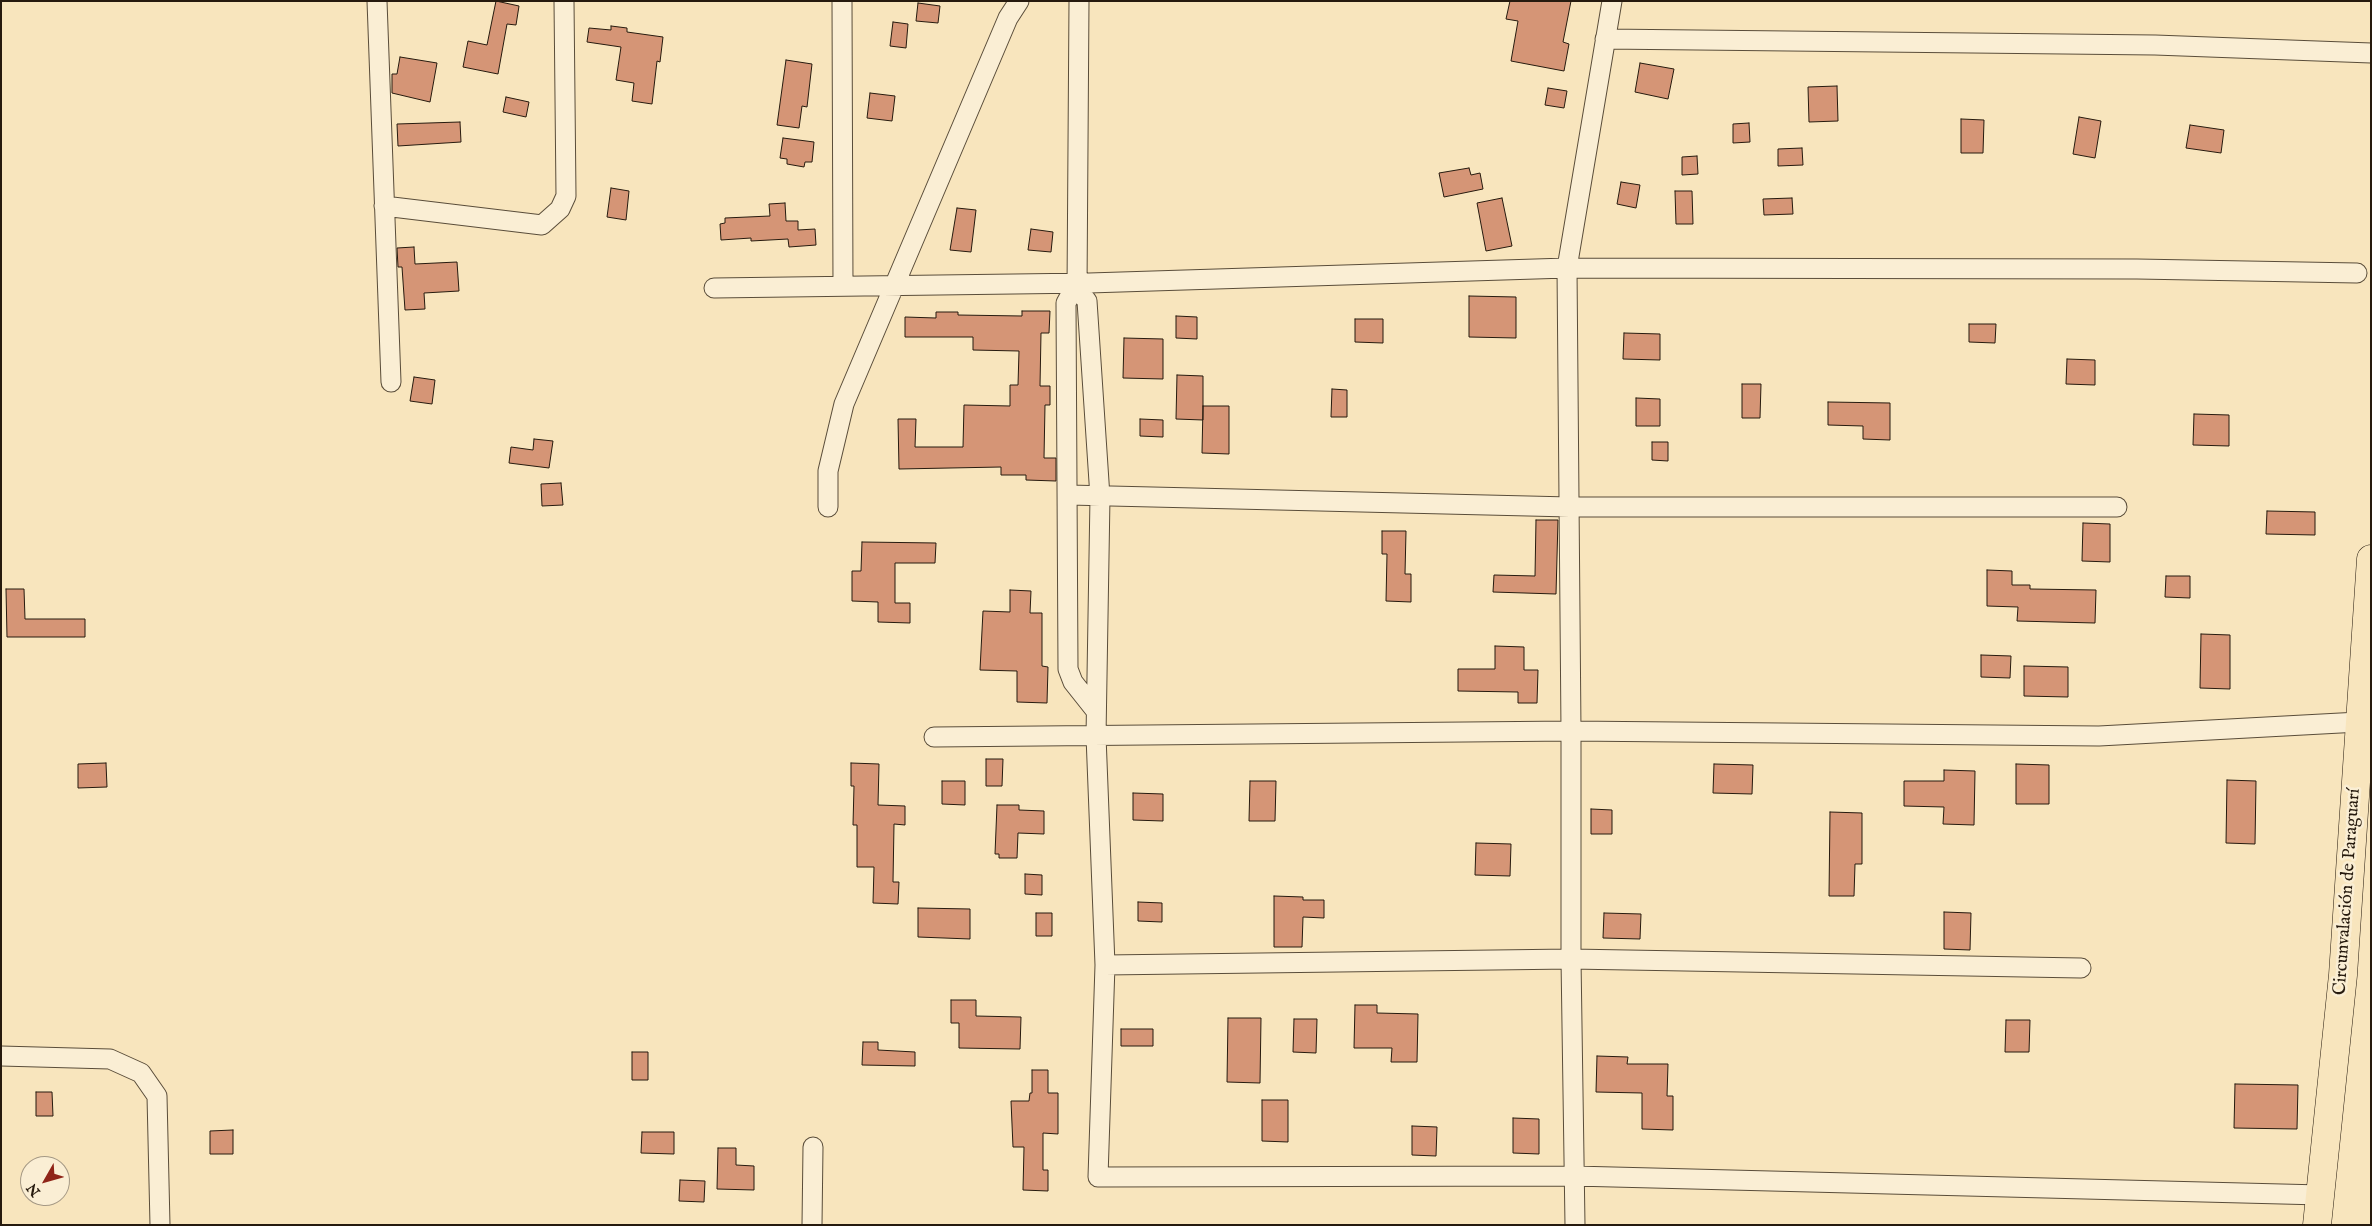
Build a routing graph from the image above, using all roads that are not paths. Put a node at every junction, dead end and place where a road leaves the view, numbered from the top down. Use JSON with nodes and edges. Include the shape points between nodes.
{"nodes":[{"id":1,"x":377,"y":1,"type":"edge"},
{"id":2,"x":564,"y":1,"type":"edge"},
{"id":3,"x":842,"y":1,"type":"edge"},
{"id":4,"x":1018,"y":1,"type":"edge"},
{"id":5,"x":1079,"y":1,"type":"edge"},
{"id":6,"x":1612,"y":1,"type":"edge"},
{"id":7,"x":1606,"y":39,"type":"junction"},
{"id":8,"x":2371,"y":53,"type":"edge"},
{"id":9,"x":384,"y":206,"type":"junction"},
{"id":10,"x":1566,"y":268,"type":"junction"},
{"id":11,"x":2358,"y":273,"type":"dead end"},
{"id":12,"x":843,"y":286,"type":"junction"},
{"id":13,"x":894,"y":286,"type":"junction"},
{"id":14,"x":1078,"y":286,"type":"junction"},
{"id":15,"x":714,"y":288,"type":"dead end"},
{"id":16,"x":391,"y":382,"type":"dead end"},
{"id":17,"x":1069,"y":495,"type":"junction"},
{"id":18,"x":1100,"y":497,"type":"junction"},
{"id":19,"x":828,"y":507,"type":"dead end"},
{"id":20,"x":1570,"y":507,"type":"junction"},
{"id":21,"x":2117,"y":507,"type":"dead end"},
{"id":22,"x":2371,"y":559,"type":"edge"},
{"id":23,"x":1096,"y":712,"type":"junction"},
{"id":24,"x":2359,"y":722,"type":"junction"},
{"id":25,"x":1571,"y":731,"type":"junction"},
{"id":26,"x":1096,"y":736,"type":"junction"},
{"id":27,"x":934,"y":737,"type":"dead end"},
{"id":28,"x":1571,"y":959,"type":"junction"},
{"id":29,"x":1105,"y":965,"type":"junction"},
{"id":30,"x":2081,"y":968,"type":"dead end"},
{"id":31,"x":1,"y":1056,"type":"edge"},
{"id":32,"x":813,"y":1147,"type":"dead end"},
{"id":33,"x":1574,"y":1176,"type":"junction"},
{"id":34,"x":2321,"y":1194,"type":"junction"},
{"id":35,"x":160,"y":1225,"type":"edge"},
{"id":36,"x":812,"y":1225,"type":"edge"},
{"id":37,"x":1575,"y":1225,"type":"edge"},
{"id":38,"x":2317,"y":1225,"type":"edge"}],
"edges":[{"from":1,"to":9,"type":"street"},
{"from":2,"to":9,"type":"street","via":[[566,196],[560,209],[542,225]]},
{"from":3,"to":12,"type":"street"},
{"from":4,"to":13,"type":"street"},
{"from":5,"to":14,"type":"street"},
{"from":6,"to":7,"type":"street"},
{"from":7,"to":8,"type":"street","via":[[2155,45]]},
{"from":7,"to":10,"type":"street"},
{"from":9,"to":16,"type":"street"},
{"from":10,"to":11,"type":"street","via":[[2137,269]]},
{"from":10,"to":14,"type":"street"},
{"from":10,"to":20,"type":"street"},
{"from":12,"to":13,"type":"street"},
{"from":12,"to":15,"type":"street"},
{"from":13,"to":14,"type":"street"},
{"from":13,"to":19,"type":"street","via":[[844,404],[828,471]]},
{"from":14,"to":17,"type":"street","via":[[1066,303]]},
{"from":14,"to":18,"type":"street","via":[[1087,301]]},
{"from":17,"to":18,"type":"street"},
{"from":17,"to":23,"type":"street","via":[[1068,669],[1073,682]]},
{"from":18,"to":20,"type":"street"},
{"from":18,"to":23,"type":"street"},
{"from":20,"to":21,"type":"street"},
{"from":20,"to":25,"type":"street"},
{"from":22,"to":24,"type":"highway","name":"Circunvalación de Paraguarí"},
{"from":23,"to":26,"type":"street"},
{"from":24,"to":25,"type":"street","via":[[2099,736]]},
{"from":24,"to":34,"type":"highway","name":"Circunvalación de Paraguarí","via":[[2343,975]]},
{"from":25,"to":26,"type":"street"},
{"from":25,"to":28,"type":"street"},
{"from":26,"to":27,"type":"street"},
{"from":26,"to":29,"type":"street"},
{"from":28,"to":29,"type":"street"},
{"from":28,"to":30,"type":"street"},
{"from":28,"to":33,"type":"street"},
{"from":29,"to":33,"type":"street","via":[[1098,1177]]},
{"from":31,"to":35,"type":"street","via":[[110,1059],[141,1073],[157,1096]]},
{"from":32,"to":36,"type":"street"},
{"from":33,"to":34,"type":"street"},
{"from":33,"to":37,"type":"street"},
{"from":34,"to":38,"type":"highway","name":"Circunvalación de Paraguarí"}]}
